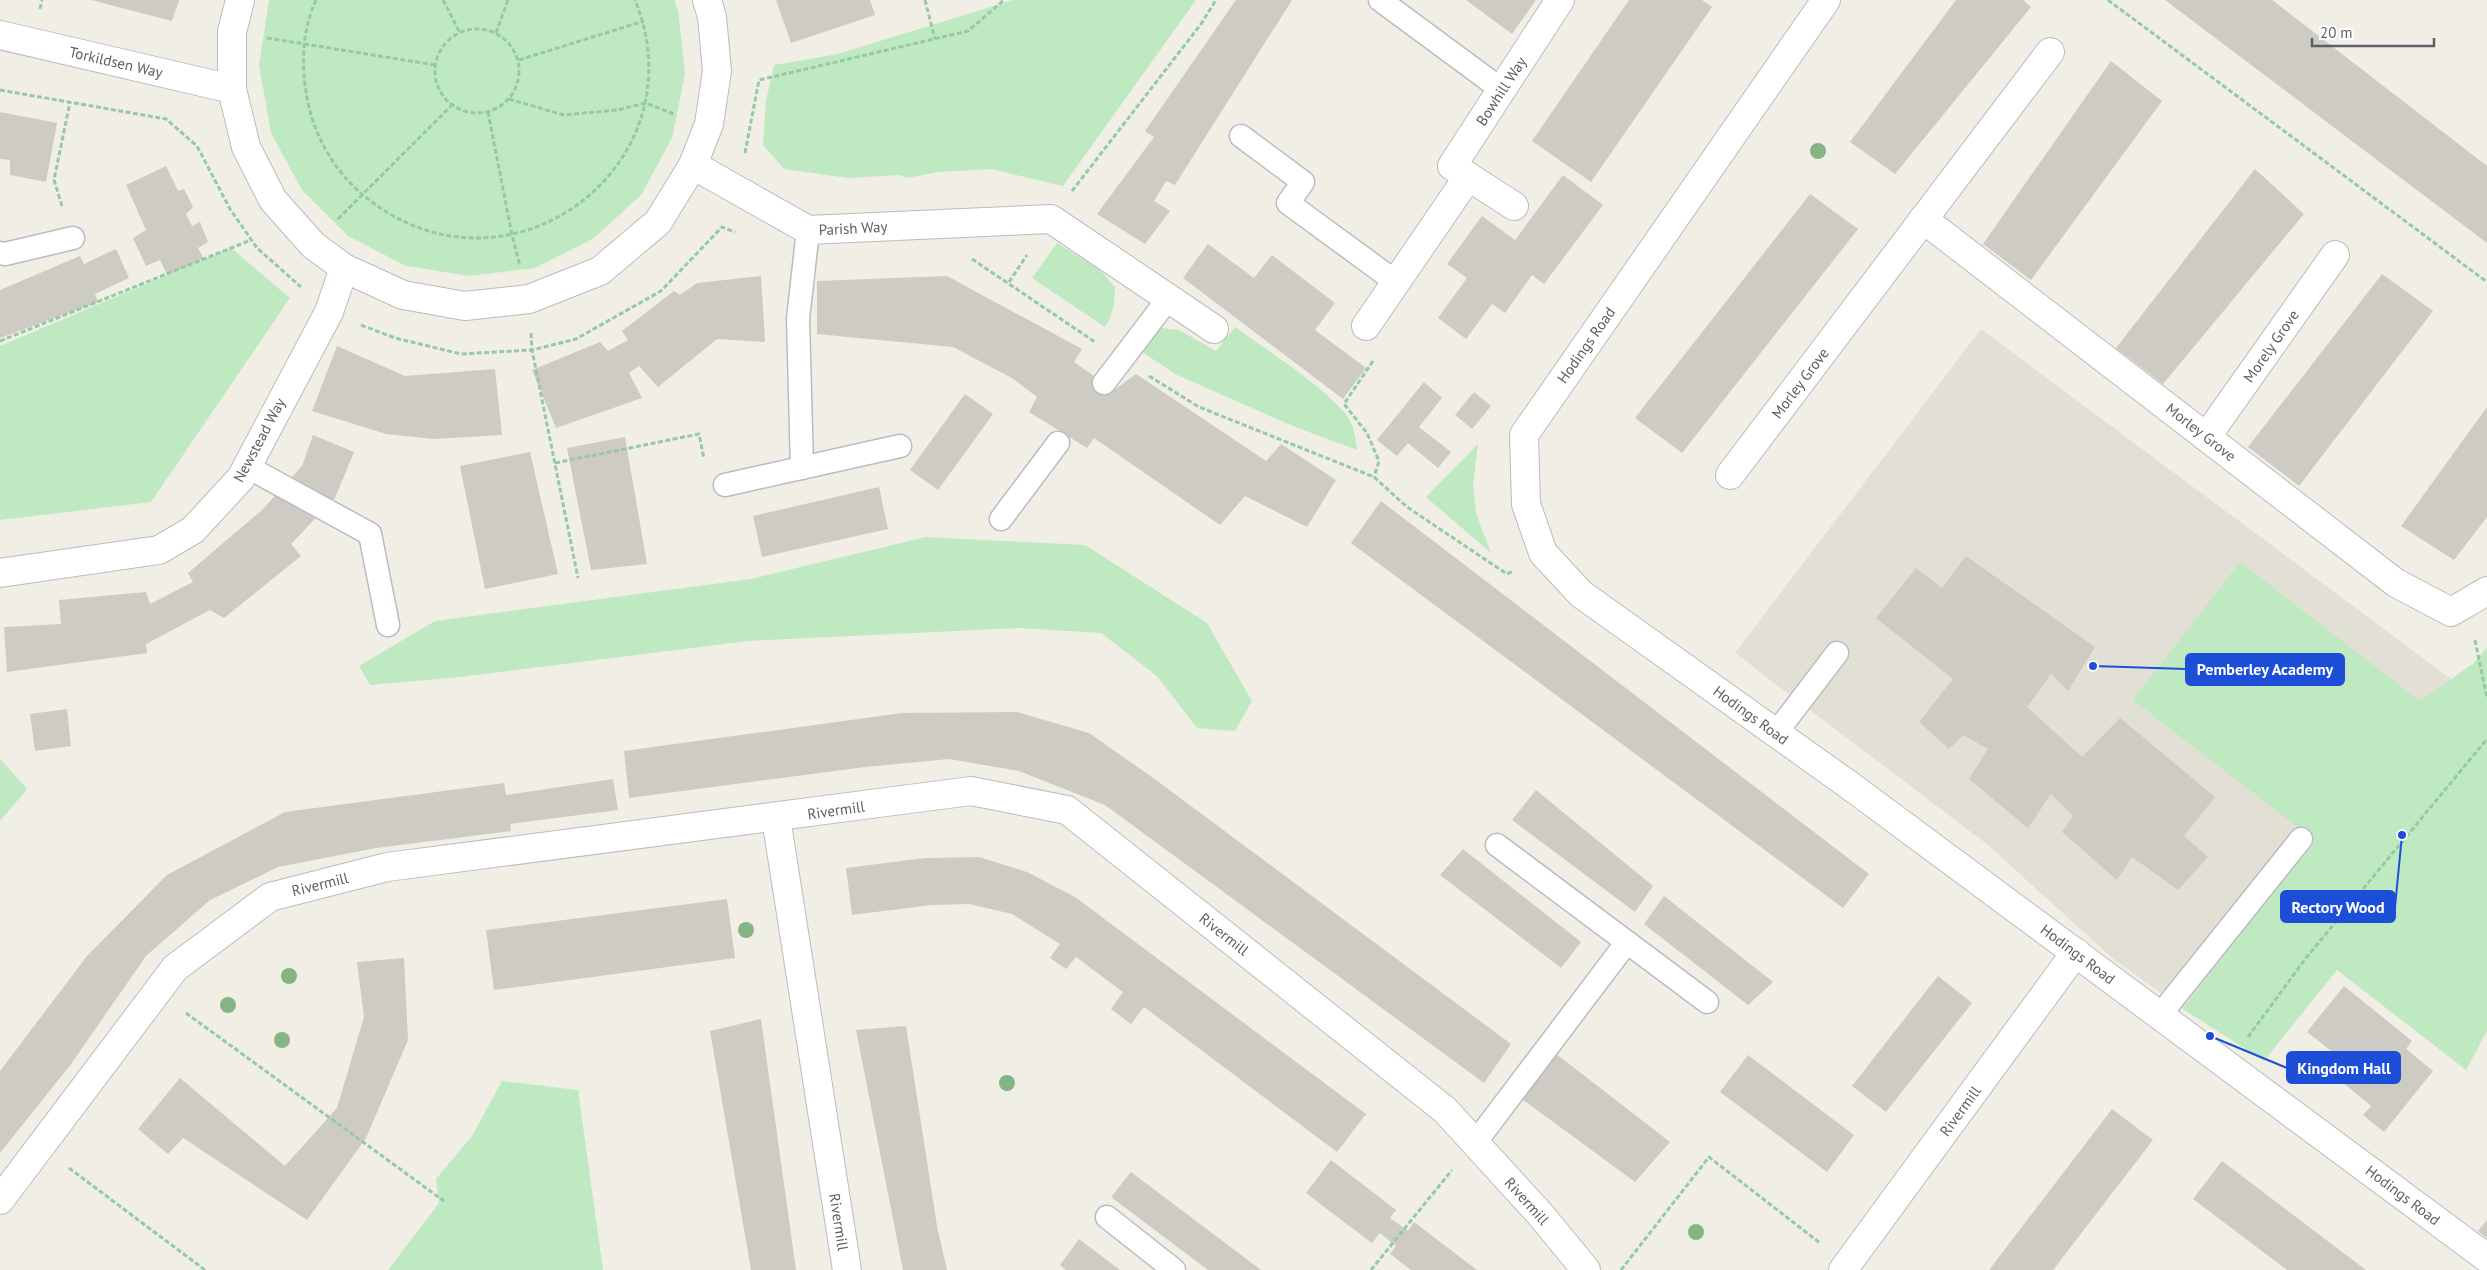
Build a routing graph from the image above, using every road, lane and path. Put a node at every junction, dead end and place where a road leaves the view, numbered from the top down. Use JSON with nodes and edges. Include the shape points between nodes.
{"nodes":[{"id":1,"x":240,"y":0,"type":"edge"},
{"id":2,"x":316,"y":0,"type":"edge"},
{"id":3,"x":443,"y":0,"type":"edge"},
{"id":4,"x":508,"y":0,"type":"edge"},
{"id":5,"x":636,"y":0,"type":"edge"},
{"id":6,"x":707,"y":0,"type":"edge"},
{"id":7,"x":925,"y":0,"type":"edge"},
{"id":8,"x":1004,"y":0,"type":"edge"},
{"id":9,"x":1216,"y":0,"type":"edge"},
{"id":10,"x":1380,"y":0,"type":"edge"},
{"id":11,"x":1560,"y":0,"type":"edge"},
{"id":12,"x":1826,"y":0,"type":"edge"},
{"id":13,"x":2108,"y":0,"type":"edge"},
{"id":14,"x":644,"y":21,"type":"junction"},
{"id":15,"x":232,"y":32,"type":"junction"},
{"id":16,"x":460,"y":33,"type":"junction"},
{"id":17,"x":496,"y":33,"type":"junction"},
{"id":18,"x":0,"y":35,"type":"edge"},
{"id":19,"x":935,"y":39,"type":"junction"},
{"id":20,"x":304,"y":44,"type":"junction"},
{"id":21,"x":2050,"y":52,"type":"dead end"},
{"id":22,"x":518,"y":60,"type":"junction"},
{"id":23,"x":435,"y":65,"type":"junction"},
{"id":24,"x":232,"y":89,"type":"junction"},
{"id":25,"x":1502,"y":90,"type":"junction"},
{"id":26,"x":509,"y":99,"type":"junction"},
{"id":27,"x":70,"y":102,"type":"dead end"},
{"id":28,"x":646,"y":103,"type":"junction"},
{"id":29,"x":451,"y":106,"type":"junction"},
{"id":30,"x":488,"y":112,"type":"junction"},
{"id":31,"x":709,"y":124,"type":"junction"},
{"id":32,"x":750,"y":129,"type":"junction"},
{"id":33,"x":1241,"y":136,"type":"dead end"},
{"id":34,"x":693,"y":166,"type":"junction"},
{"id":35,"x":1468,"y":176,"type":"junction"},
{"id":36,"x":738,"y":192,"type":"junction"},
{"id":37,"x":362,"y":195,"type":"junction"},
{"id":38,"x":1514,"y":206,"type":"dead end"},
{"id":39,"x":1051,"y":219,"type":"junction"},
{"id":40,"x":1923,"y":220,"type":"junction"},
{"id":41,"x":722,"y":227,"type":"dead end"},
{"id":42,"x":808,"y":230,"type":"junction"},
{"id":43,"x":512,"y":235,"type":"junction"},
{"id":44,"x":73,"y":238,"type":"joint"},
{"id":45,"x":251,"y":240,"type":"dead end"},
{"id":46,"x":313,"y":245,"type":"junction"},
{"id":47,"x":0,"y":253,"type":"edge"},
{"id":48,"x":2335,"y":255,"type":"dead end"},
{"id":49,"x":344,"y":268,"type":"junction"},
{"id":50,"x":286,"y":274,"type":"dead end"},
{"id":51,"x":1009,"y":282,"type":"dead end"},
{"id":52,"x":1396,"y":282,"type":"junction"},
{"id":53,"x":2487,"y":282,"type":"edge"},
{"id":54,"x":1168,"y":298,"type":"junction"},
{"id":55,"x":529,"y":299,"type":"junction"},
{"id":56,"x":1366,"y":326,"type":"joint"},
{"id":57,"x":1214,"y":329,"type":"dead end"},
{"id":58,"x":0,"y":341,"type":"edge"},
{"id":59,"x":1104,"y":383,"type":"dead end"},
{"id":60,"x":2207,"y":436,"type":"junction"},
{"id":61,"x":1058,"y":444,"type":"dead end"},
{"id":62,"x":900,"y":446,"type":"dead end"},
{"id":63,"x":555,"y":463,"type":"junction"},
{"id":64,"x":246,"y":466,"type":"junction"},
{"id":65,"x":802,"y":468,"type":"junction"},
{"id":66,"x":1730,"y":475,"type":"dead end"},
{"id":67,"x":1374,"y":477,"type":"dead end"},
{"id":68,"x":725,"y":485,"type":"joint"},
{"id":69,"x":1001,"y":519,"type":"dead end"},
{"id":70,"x":0,"y":573,"type":"edge"},
{"id":71,"x":578,"y":578,"type":"dead end"},
{"id":72,"x":2477,"y":597,"type":"edge"},
{"id":73,"x":388,"y":625,"type":"dead end"},
{"id":74,"x":1837,"y":653,"type":"dead end"},
{"id":75,"x":2487,"y":698,"type":"edge"},
{"id":76,"x":1776,"y":733,"type":"junction"},
{"id":77,"x":2487,"y":738,"type":"edge"},
{"id":78,"x":776,"y":818,"type":"junction"},
{"id":79,"x":2301,"y":839,"type":"dead end"},
{"id":80,"x":1497,"y":845,"type":"dead end"},
{"id":81,"x":1627,"y":942,"type":"junction"},
{"id":82,"x":2076,"y":952,"type":"junction"},
{"id":83,"x":158,"y":992,"type":"junction"},
{"id":84,"x":1707,"y":1002,"type":"dead end"},
{"id":85,"x":2160,"y":1015,"type":"junction"},
{"id":86,"x":2227,"y":1065,"type":"junction"},
{"id":87,"x":1475,"y":1143,"type":"junction"},
{"id":88,"x":40,"y":1146,"type":"junction"},
{"id":89,"x":0,"y":1200,"type":"edge"},
{"id":90,"x":444,"y":1201,"type":"dead end"},
{"id":91,"x":1107,"y":1217,"type":"dead end"},
{"id":92,"x":1806,"y":1232,"type":"dead end"},
{"id":93,"x":2487,"y":1258,"type":"edge"},
{"id":94,"x":206,"y":1270,"type":"edge"},
{"id":95,"x":847,"y":1270,"type":"edge"},
{"id":96,"x":1174,"y":1270,"type":"edge"},
{"id":97,"x":1371,"y":1270,"type":"edge"},
{"id":98,"x":1586,"y":1270,"type":"edge"},
{"id":99,"x":1621,"y":1270,"type":"edge"},
{"id":100,"x":1843,"y":1270,"type":"edge"}],
"edges":[{"from":1,"to":15,"type":"street"},
{"from":2,"to":20,"type":"path"},
{"from":3,"to":16,"type":"path"},
{"from":4,"to":17,"type":"path"},
{"from":5,"to":14,"type":"path"},
{"from":6,"to":31,"type":"street","via":[[712,17],[717,71]]},
{"from":7,"to":19,"type":"path"},
{"from":8,"to":19,"type":"path","via":[[968,31]]},
{"from":9,"to":39,"type":"path"},
{"from":10,"to":25,"type":"lane"},
{"from":11,"to":25,"type":"street","name":"Bowhill Way"},
{"from":12,"to":76,"type":"street","name":"Hodings Road","via":[[1524,435],[1526,504],[1543,553],[1581,594]]},
{"from":13,"to":53,"type":"path"},
{"from":14,"to":22,"type":"path"},
{"from":14,"to":28,"type":"path","via":[[650,76]]},
{"from":15,"to":20,"type":"path"},
{"from":15,"to":24,"type":"street"},
{"from":16,"to":17,"type":"path","via":[[484,29]]},
{"from":16,"to":23,"type":"path","via":[[444,46]]},
{"from":17,"to":22,"type":"path","via":[[506,40]]},
{"from":18,"to":24,"type":"street","name":"Torkildsen Way"},
{"from":19,"to":32,"type":"path","via":[[759,80]]},
{"from":20,"to":23,"type":"path"},
{"from":20,"to":37,"type":"path","via":[[304,86],[314,126],[334,164]]},
{"from":21,"to":40,"type":"street","name":"Morley Grove"},
{"from":22,"to":26,"type":"path","via":[[519,80]]},
{"from":23,"to":29,"type":"path","via":[[439,91]]},
{"from":24,"to":46,"type":"street","via":[[246,147],[273,200]]},
{"from":25,"to":35,"type":"street","name":"Bowhill Way","via":[[1452,166]]},
{"from":26,"to":28,"type":"path","via":[[564,115],[617,110]]},
{"from":26,"to":30,"type":"path"},
{"from":27,"to":44,"type":"path","via":[[54,180]]},
{"from":28,"to":31,"type":"path","via":[[665,112]]},
{"from":28,"to":43,"type":"path","via":[[625,156],[587,199],[565,215]]},
{"from":29,"to":30,"type":"path","via":[[474,113]]},
{"from":29,"to":37,"type":"path"},
{"from":30,"to":43,"type":"path"},
{"from":31,"to":32,"type":"path"},
{"from":31,"to":34,"type":"street"},
{"from":32,"to":36,"type":"path"},
{"from":33,"to":52,"type":"lane","via":[[1303,182],[1288,203]]},
{"from":34,"to":36,"type":"street","name":"Parish Way"},
{"from":34,"to":55,"type":"street","via":[[658,222],[600,271]]},
{"from":35,"to":38,"type":"street","name":"Bowhill Way"},
{"from":35,"to":52,"type":"street"},
{"from":36,"to":41,"type":"path"},
{"from":36,"to":42,"type":"street","name":"Parish Way"},
{"from":37,"to":43,"type":"path","via":[[394,218],[432,233],[472,239]]},
{"from":37,"to":46,"type":"path"},
{"from":39,"to":42,"type":"street","name":"Parish Way"},
{"from":39,"to":51,"type":"path"},
{"from":39,"to":54,"type":"street"},
{"from":40,"to":60,"type":"street","name":"Morley Grove"},
{"from":40,"to":66,"type":"street","name":"Morley Grove"},
{"from":42,"to":65,"type":"lane","via":[[798,320]]},
{"from":43,"to":55,"type":"path"},
{"from":44,"to":47,"type":"lane"},
{"from":45,"to":58,"type":"path"},
{"from":46,"to":49,"type":"street"},
{"from":46,"to":50,"type":"path"},
{"from":48,"to":60,"type":"street","name":"Morely Grove"},
{"from":49,"to":55,"type":"street","via":[[403,295],[466,306]]},
{"from":49,"to":64,"type":"street","name":"Newstead Way","via":[[329,312]]},
{"from":52,"to":56,"type":"street"},
{"from":54,"to":57,"type":"street"},
{"from":54,"to":59,"type":"lane"},
{"from":55,"to":63,"type":"path","via":[[532,350]]},
{"from":56,"to":67,"type":"path","via":[[1377,355],[1344,404],[1367,433],[1379,461]]},
{"from":60,"to":72,"type":"street","name":"Morley Grove","via":[[2396,583],[2451,612]]},
{"from":61,"to":69,"type":"lane"},
{"from":62,"to":65,"type":"lane"},
{"from":63,"to":68,"type":"path","via":[[700,434],[706,473]]},
{"from":63,"to":71,"type":"path"},
{"from":64,"to":70,"type":"street","name":"Newstead Way","via":[[241,478],[193,530],[160,550]]},
{"from":64,"to":73,"type":"lane","via":[[370,534]]},
{"from":65,"to":68,"type":"lane"},
{"from":72,"to":75,"type":"path"},
{"from":74,"to":76,"type":"lane"},
{"from":76,"to":82,"type":"street","name":"Hodings Road"},
{"from":77,"to":86,"type":"path","via":[[2306,958]]},
{"from":78,"to":83,"type":"street","name":"Rivermill","via":[[387,867],[270,897],[175,968]]},
{"from":78,"to":87,"type":"street","name":"Rivermill","via":[[971,791],[1067,810],[1445,1110]]},
{"from":78,"to":95,"type":"street","name":"Rivermill"},
{"from":79,"to":85,"type":"lane"},
{"from":80,"to":81,"type":"lane"},
{"from":81,"to":84,"type":"lane"},
{"from":81,"to":87,"type":"lane"},
{"from":82,"to":85,"type":"street","name":"Hodings Road"},
{"from":82,"to":100,"type":"street","name":"Rivermill"},
{"from":83,"to":88,"type":"street","name":"Rivermill"},
{"from":83,"to":90,"type":"path"},
{"from":85,"to":86,"type":"street","name":"Hodings Road"},
{"from":86,"to":93,"type":"street","name":"Hodings Road"},
{"from":87,"to":97,"type":"path"},
{"from":87,"to":98,"type":"street","name":"Rivermill"},
{"from":88,"to":89,"type":"street","name":"Rivermill"},
{"from":88,"to":94,"type":"path"},
{"from":91,"to":96,"type":"lane"},
{"from":92,"to":99,"type":"path","via":[[1709,1157]]}]}
